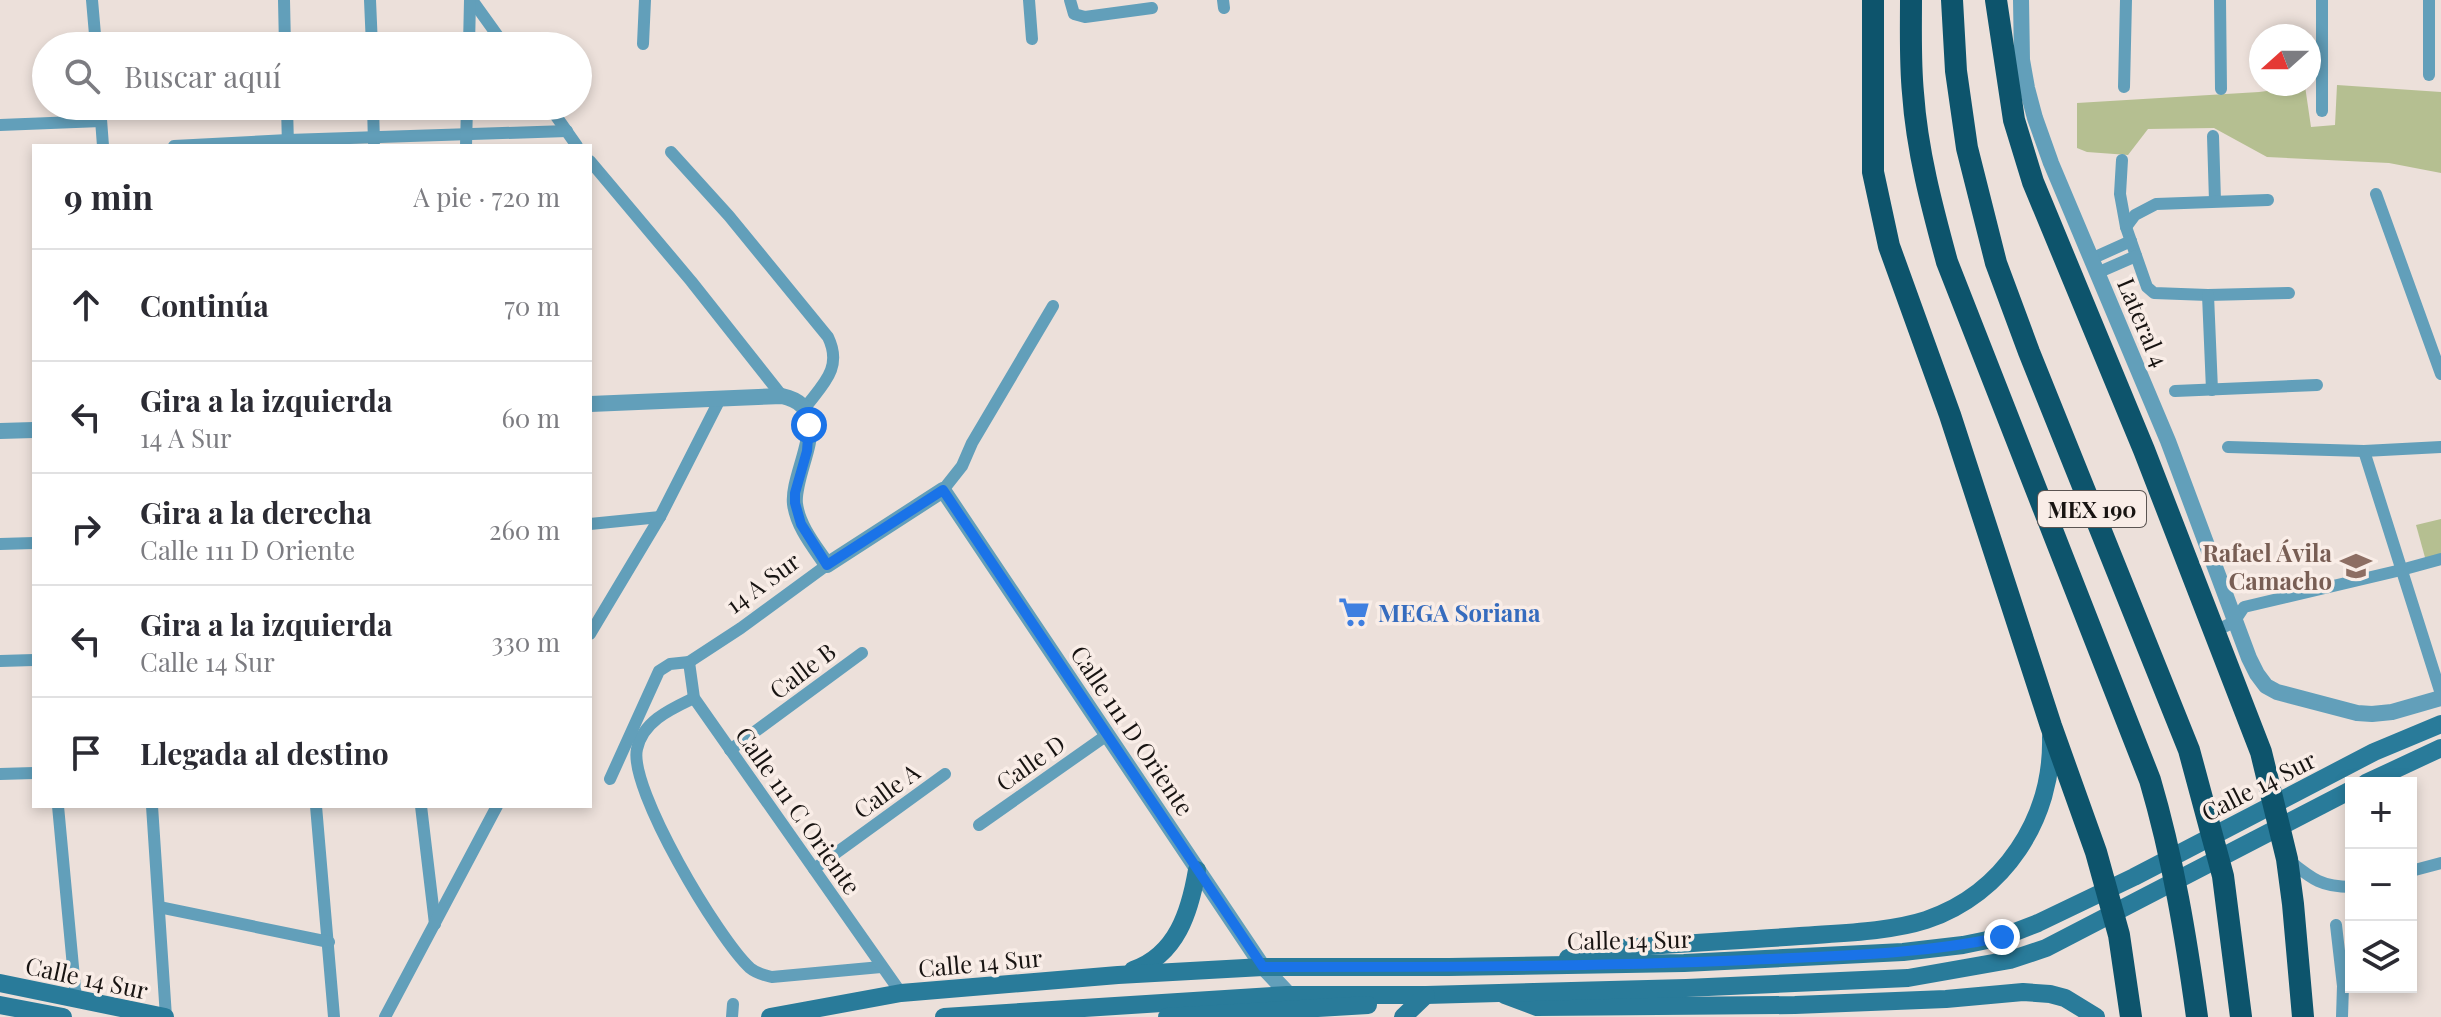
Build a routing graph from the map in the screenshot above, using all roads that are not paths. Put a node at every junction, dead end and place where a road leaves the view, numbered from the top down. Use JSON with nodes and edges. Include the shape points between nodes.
{"nodes":[{"id":1,"x":92,"y":0,"type":"edge"},
{"id":2,"x":284,"y":0,"type":"edge"},
{"id":3,"x":370,"y":0,"type":"edge"},
{"id":4,"x":471,"y":0,"type":"edge"},
{"id":5,"x":645,"y":0,"type":"edge"},
{"id":6,"x":1029,"y":0,"type":"edge"},
{"id":7,"x":1070,"y":0,"type":"edge"},
{"id":8,"x":1873,"y":0,"type":"edge"},
{"id":9,"x":1911,"y":0,"type":"edge"},
{"id":10,"x":1952,"y":0,"type":"edge"},
{"id":11,"x":1996,"y":0,"type":"edge"},
{"id":12,"x":2021,"y":0,"type":"edge"},
{"id":13,"x":2126,"y":0,"type":"edge"},
{"id":14,"x":2220,"y":0,"type":"edge"},
{"id":15,"x":2322,"y":0,"type":"edge"},
{"id":16,"x":2429,"y":0,"type":"edge"},
{"id":17,"x":1152,"y":8,"type":"dead end"},
{"id":18,"x":95,"y":32,"type":"edge"},
{"id":19,"x":285,"y":32,"type":"edge"},
{"id":20,"x":371,"y":32,"type":"edge"},
{"id":21,"x":470,"y":32,"type":"edge"},
{"id":22,"x":495,"y":32,"type":"edge"},
{"id":23,"x":1032,"y":39,"type":"dead end"},
{"id":24,"x":643,"y":44,"type":"dead end"},
{"id":25,"x":2429,"y":75,"type":"dead end"},
{"id":26,"x":2124,"y":87,"type":"dead end"},
{"id":27,"x":2221,"y":89,"type":"dead end"},
{"id":28,"x":2322,"y":111,"type":"dead end"},
{"id":29,"x":287,"y":120,"type":"edge"},
{"id":30,"x":373,"y":120,"type":"edge"},
{"id":31,"x":467,"y":120,"type":"edge"},
{"id":32,"x":559,"y":120,"type":"edge"},
{"id":33,"x":101,"y":121,"type":"joint"},
{"id":34,"x":0,"y":125,"type":"edge"},
{"id":35,"x":567,"y":131,"type":"junction"},
{"id":36,"x":2213,"y":136,"type":"dead end"},
{"id":37,"x":466,"y":140,"type":"edge"},
{"id":38,"x":374,"y":142,"type":"edge"},
{"id":39,"x":288,"y":143,"type":"edge"},
{"id":40,"x":103,"y":144,"type":"edge"},
{"id":41,"x":250,"y":144,"type":"edge"},
{"id":42,"x":576,"y":144,"type":"edge"},
{"id":43,"x":671,"y":152,"type":"dead end"},
{"id":44,"x":2122,"y":160,"type":"dead end"},
{"id":45,"x":592,"y":163,"type":"edge"},
{"id":46,"x":2376,"y":194,"type":"dead end"},
{"id":47,"x":2268,"y":200,"type":"dead end"},
{"id":48,"x":2215,"y":201,"type":"junction"},
{"id":49,"x":2126,"y":227,"type":"junction"},
{"id":50,"x":2131,"y":241,"type":"junction"},
{"id":51,"x":2136,"y":256,"type":"junction"},
{"id":52,"x":2094,"y":266,"type":"junction"},
{"id":53,"x":2289,"y":293,"type":"dead end"},
{"id":54,"x":2208,"y":295,"type":"junction"},
{"id":55,"x":1053,"y":306,"type":"dead end"},
{"id":56,"x":2441,"y":374,"type":"edge"},
{"id":57,"x":2317,"y":385,"type":"dead end"},
{"id":58,"x":2212,"y":390,"type":"junction"},
{"id":59,"x":2175,"y":391,"type":"dead end"},
{"id":60,"x":782,"y":396,"type":"junction"},
{"id":61,"x":720,"y":399,"type":"junction"},
{"id":62,"x":592,"y":404,"type":"edge"},
{"id":63,"x":805,"y":408,"type":"junction"},
{"id":64,"x":32,"y":430,"type":"edge"},
{"id":65,"x":0,"y":431,"type":"edge"},
{"id":66,"x":2168,"y":441,"type":"junction"},
{"id":67,"x":2228,"y":447,"type":"dead end"},
{"id":68,"x":2441,"y":447,"type":"edge"},
{"id":69,"x":2144,"y":450,"type":"junction"},
{"id":70,"x":2364,"y":451,"type":"junction"},
{"id":71,"x":943,"y":490,"type":"junction"},
{"id":72,"x":660,"y":517,"type":"junction"},
{"id":73,"x":592,"y":524,"type":"edge"},
{"id":74,"x":32,"y":543,"type":"edge"},
{"id":75,"x":0,"y":544,"type":"edge"},
{"id":76,"x":2441,"y":559,"type":"edge"},
{"id":77,"x":827,"y":565,"type":"junction"},
{"id":78,"x":2401,"y":570,"type":"junction"},
{"id":79,"x":2234,"y":622,"type":"junction"},
{"id":80,"x":592,"y":631,"type":"edge"},
{"id":81,"x":2213,"y":632,"type":"junction"},
{"id":82,"x":862,"y":653,"type":"dead end"},
{"id":83,"x":32,"y":660,"type":"edge"},
{"id":84,"x":0,"y":661,"type":"edge"},
{"id":85,"x":689,"y":662,"type":"junction"},
{"id":86,"x":2441,"y":696,"type":"edge"},
{"id":87,"x":694,"y":698,"type":"junction"},
{"id":88,"x":2441,"y":724,"type":"edge"},
{"id":89,"x":2051,"y":726,"type":"junction"},
{"id":90,"x":1107,"y":735,"type":"junction"},
{"id":91,"x":2441,"y":748,"type":"edge"},
{"id":92,"x":730,"y":750,"type":"junction"},
{"id":93,"x":32,"y":773,"type":"edge"},
{"id":94,"x":0,"y":774,"type":"edge"},
{"id":95,"x":945,"y":774,"type":"dead end"},
{"id":96,"x":2379,"y":777,"type":"edge"},
{"id":97,"x":610,"y":779,"type":"dead end"},
{"id":98,"x":2345,"y":793,"type":"edge"},
{"id":99,"x":58,"y":808,"type":"edge"},
{"id":100,"x":152,"y":808,"type":"edge"},
{"id":101,"x":316,"y":808,"type":"edge"},
{"id":102,"x":421,"y":808,"type":"edge"},
{"id":103,"x":496,"y":808,"type":"edge"},
{"id":104,"x":979,"y":825,"type":"dead end"},
{"id":105,"x":2287,"y":859,"type":"junction"},
{"id":106,"x":2441,"y":863,"type":"edge"},
{"id":107,"x":814,"y":869,"type":"junction"},
{"id":108,"x":2417,"y":869,"type":"edge"},
{"id":109,"x":1197,"y":870,"type":"junction"},
{"id":110,"x":2345,"y":887,"type":"edge"},
{"id":111,"x":159,"y":907,"type":"junction"},
{"id":112,"x":435,"y":924,"type":"junction"},
{"id":113,"x":2336,"y":925,"type":"dead end"},
{"id":114,"x":329,"y":942,"type":"junction"},
{"id":115,"x":1552,"y":965,"type":"junction"},
{"id":116,"x":881,"y":967,"type":"junction"},
{"id":117,"x":1263,"y":967,"type":"junction"},
{"id":118,"x":1118,"y":975,"type":"junction"},
{"id":119,"x":0,"y":983,"type":"edge"},
{"id":120,"x":901,"y":993,"type":"junction"},
{"id":121,"x":1498,"y":993,"type":"junction"},
{"id":122,"x":1287,"y":995,"type":"junction"},
{"id":123,"x":1418,"y":995,"type":"junction"},
{"id":124,"x":76,"y":999,"type":"junction"},
{"id":125,"x":0,"y":1005,"type":"edge"},
{"id":126,"x":1308,"y":1014,"type":"edge"},
{"id":127,"x":970,"y":1016,"type":"edge"},
{"id":128,"x":63,"y":1017,"type":"edge"},
{"id":129,"x":166,"y":1017,"type":"edge"},
{"id":130,"x":334,"y":1017,"type":"edge"},
{"id":131,"x":385,"y":1017,"type":"edge"},
{"id":132,"x":770,"y":1017,"type":"edge"},
{"id":133,"x":944,"y":1017,"type":"edge"},
{"id":134,"x":1167,"y":1017,"type":"edge"},
{"id":135,"x":1403,"y":1017,"type":"edge"},
{"id":136,"x":2096,"y":1017,"type":"edge"},
{"id":137,"x":2131,"y":1017,"type":"edge"},
{"id":138,"x":2197,"y":1017,"type":"edge"},
{"id":139,"x":2241,"y":1017,"type":"edge"},
{"id":140,"x":2303,"y":1017,"type":"edge"},
{"id":141,"x":2342,"y":1017,"type":"edge"}],
"edges":[{"from":1,"to":18,"type":"street"},
{"from":2,"to":19,"type":"street"},
{"from":3,"to":20,"type":"street"},
{"from":4,"to":21,"type":"street"},
{"from":4,"to":22,"type":"street"},
{"from":5,"to":24,"type":"street"},
{"from":6,"to":23,"type":"street"},
{"from":7,"to":17,"type":"street","via":[[1074,14],[1085,17]]},
{"from":8,"to":89,"type":"highway","via":[[1873,172],[1889,246]]},
{"from":9,"to":138,"type":"highway","number":"MEX 190","via":[[1920,149],[1947,262],[2150,780],[2185,928]]},
{"from":10,"to":139,"type":"highway","number":"MEX 190","via":[[1967,148],[1996,263],[2189,750],[2223,876]]},
{"from":11,"to":69,"type":"highway","via":[[2014,120],[2033,182]]},
{"from":12,"to":52,"type":"street","name":"Lateral 4","via":[[2022,60],[2035,118]]},
{"from":13,"to":26,"type":"street"},
{"from":14,"to":27,"type":"street"},
{"from":15,"to":28,"type":"street"},
{"from":16,"to":25,"type":"street"},
{"from":29,"to":39,"type":"street"},
{"from":30,"to":38,"type":"street"},
{"from":31,"to":37,"type":"street"},
{"from":32,"to":35,"type":"street"},
{"from":33,"to":34,"type":"street"},
{"from":33,"to":40,"type":"street"},
{"from":35,"to":37,"type":"street"},
{"from":35,"to":42,"type":"street"},
{"from":36,"to":48,"type":"street"},
{"from":37,"to":38,"type":"street"},
{"from":38,"to":39,"type":"street"},
{"from":39,"to":41,"type":"street"},
{"from":43,"to":63,"type":"street","via":[[828,337],[834,367]]},
{"from":44,"to":49,"type":"street","via":[[2120,194]]},
{"from":45,"to":60,"type":"street"},
{"from":46,"to":56,"type":"street"},
{"from":47,"to":48,"type":"street"},
{"from":48,"to":49,"type":"street","via":[[2156,204],[2135,215]]},
{"from":49,"to":50,"type":"street"},
{"from":50,"to":51,"type":"street"},
{"from":50,"to":52,"type":"street"},
{"from":51,"to":52,"type":"street"},
{"from":51,"to":54,"type":"street","via":[[2154,293]]},
{"from":52,"to":66,"type":"street","name":"Lateral 4"},
{"from":53,"to":54,"type":"street"},
{"from":54,"to":58,"type":"street"},
{"from":55,"to":71,"type":"street"},
{"from":57,"to":58,"type":"street"},
{"from":58,"to":59,"type":"street"},
{"from":60,"to":61,"type":"street"},
{"from":60,"to":63,"type":"street"},
{"from":61,"to":62,"type":"street"},
{"from":61,"to":72,"type":"street"},
{"from":63,"to":77,"type":"street","via":[[807,451],[795,503],[801,524]]},
{"from":64,"to":65,"type":"street"},
{"from":66,"to":69,"type":"street"},
{"from":66,"to":79,"type":"street","name":"Lateral 4"},
{"from":67,"to":70,"type":"street"},
{"from":68,"to":70,"type":"street"},
{"from":69,"to":81,"type":"highway"},
{"from":70,"to":78,"type":"street"},
{"from":71,"to":77,"type":"street","name":"14 A Sur"},
{"from":71,"to":90,"type":"street","name":"Calle 111 D Oriente"},
{"from":72,"to":73,"type":"street"},
{"from":72,"to":80,"type":"street"},
{"from":74,"to":75,"type":"street"},
{"from":76,"to":78,"type":"street"},
{"from":77,"to":85,"type":"street","name":"14 A Sur"},
{"from":78,"to":79,"type":"street","via":[[2244,607]]},
{"from":78,"to":86,"type":"street"},
{"from":79,"to":81,"type":"street"},
{"from":79,"to":86,"type":"street","name":"Lateral 4","via":[[2266,686],[2277,692],[2357,713],[2392,712]]},
{"from":81,"to":105,"type":"highway","via":[[2261,752]]},
{"from":82,"to":92,"type":"street","name":"Calle B"},
{"from":83,"to":84,"type":"street"},
{"from":85,"to":87,"type":"street","name":"Calle 111 C Oriente"},
{"from":85,"to":97,"type":"street","via":[[659,671]]},
{"from":87,"to":92,"type":"street","name":"Calle 111 C Oriente"},
{"from":87,"to":116,"type":"street","via":[[650,724],[636,762],[678,862],[733,947],[749,967],[772,977]]},
{"from":88,"to":115,"type":"main road","name":"Calle 14 Sur","via":[[2374,752],[2120,883],[2002,937],[1903,952]]},
{"from":89,"to":115,"type":"main road","via":[[2052,760],[2029,834],[1996,877],[1944,913],[1910,924],[1827,934],[1599,950]]},
{"from":89,"to":137,"type":"highway","via":[[2119,935]]},
{"from":90,"to":104,"type":"street","name":"Calle D"},
{"from":90,"to":109,"type":"street","name":"Calle 111 D Oriente"},
{"from":91,"to":96,"type":"main road"},
{"from":92,"to":107,"type":"street","name":"Calle 111 C Oriente"},
{"from":93,"to":94,"type":"street"},
{"from":95,"to":107,"type":"street","name":"Calle A"},
{"from":98,"to":121,"type":"main road","name":"Calle 14 Sur","via":[[2046,948],[2010,960],[1908,978]]},
{"from":99,"to":124,"type":"street"},
{"from":100,"to":111,"type":"street"},
{"from":101,"to":114,"type":"street"},
{"from":102,"to":112,"type":"street"},
{"from":103,"to":112,"type":"street"},
{"from":105,"to":110,"type":"street","via":[[2313,880]]},
{"from":105,"to":140,"type":"highway"},
{"from":106,"to":108,"type":"street"},
{"from":107,"to":116,"type":"street","name":"Calle 111 C Oriente"},
{"from":109,"to":117,"type":"street","name":"Calle 111 D Oriente"},
{"from":109,"to":118,"type":"main road","via":[[1189,909],[1172,941],[1145,966]]},
{"from":111,"to":114,"type":"street"},
{"from":111,"to":129,"type":"street"},
{"from":112,"to":131,"type":"street"},
{"from":113,"to":141,"type":"street"},
{"from":114,"to":130,"type":"street"},
{"from":115,"to":117,"type":"main road","name":"Calle 14 Sur"},
{"from":116,"to":120,"type":"street","name":"Calle 111 C Oriente"},
{"from":117,"to":118,"type":"main road","name":"Calle 14 Sur"},
{"from":117,"to":122,"type":"street","name":"Calle 111 D Oriente"},
{"from":118,"to":120,"type":"main road","name":"Calle 14 Sur"},
{"from":119,"to":124,"type":"main road","name":"Calle 14 Sur"},
{"from":120,"to":132,"type":"main road","name":"Calle 14 Sur"},
{"from":121,"to":123,"type":"main road","name":"Calle 14 Sur"},
{"from":121,"to":136,"type":"main road","via":[[1537,1007],[1795,1005],[2033,993],[2065,998]]},
{"from":122,"to":123,"type":"main road","name":"Calle 14 Sur"},
{"from":122,"to":126,"type":"street","name":"Calle 111 D Oriente"},
{"from":122,"to":127,"type":"main road","name":"Calle 14 Sur"},
{"from":123,"to":126,"type":"main road"},
{"from":123,"to":135,"type":"main road"},
{"from":124,"to":129,"type":"main road","name":"Calle 14 Sur"},
{"from":125,"to":128,"type":"main road","name":"Calle 14 Sur"},
{"from":126,"to":134,"type":"main road"},
{"from":127,"to":133,"type":"main road","name":"Calle 14 Sur"}]}
